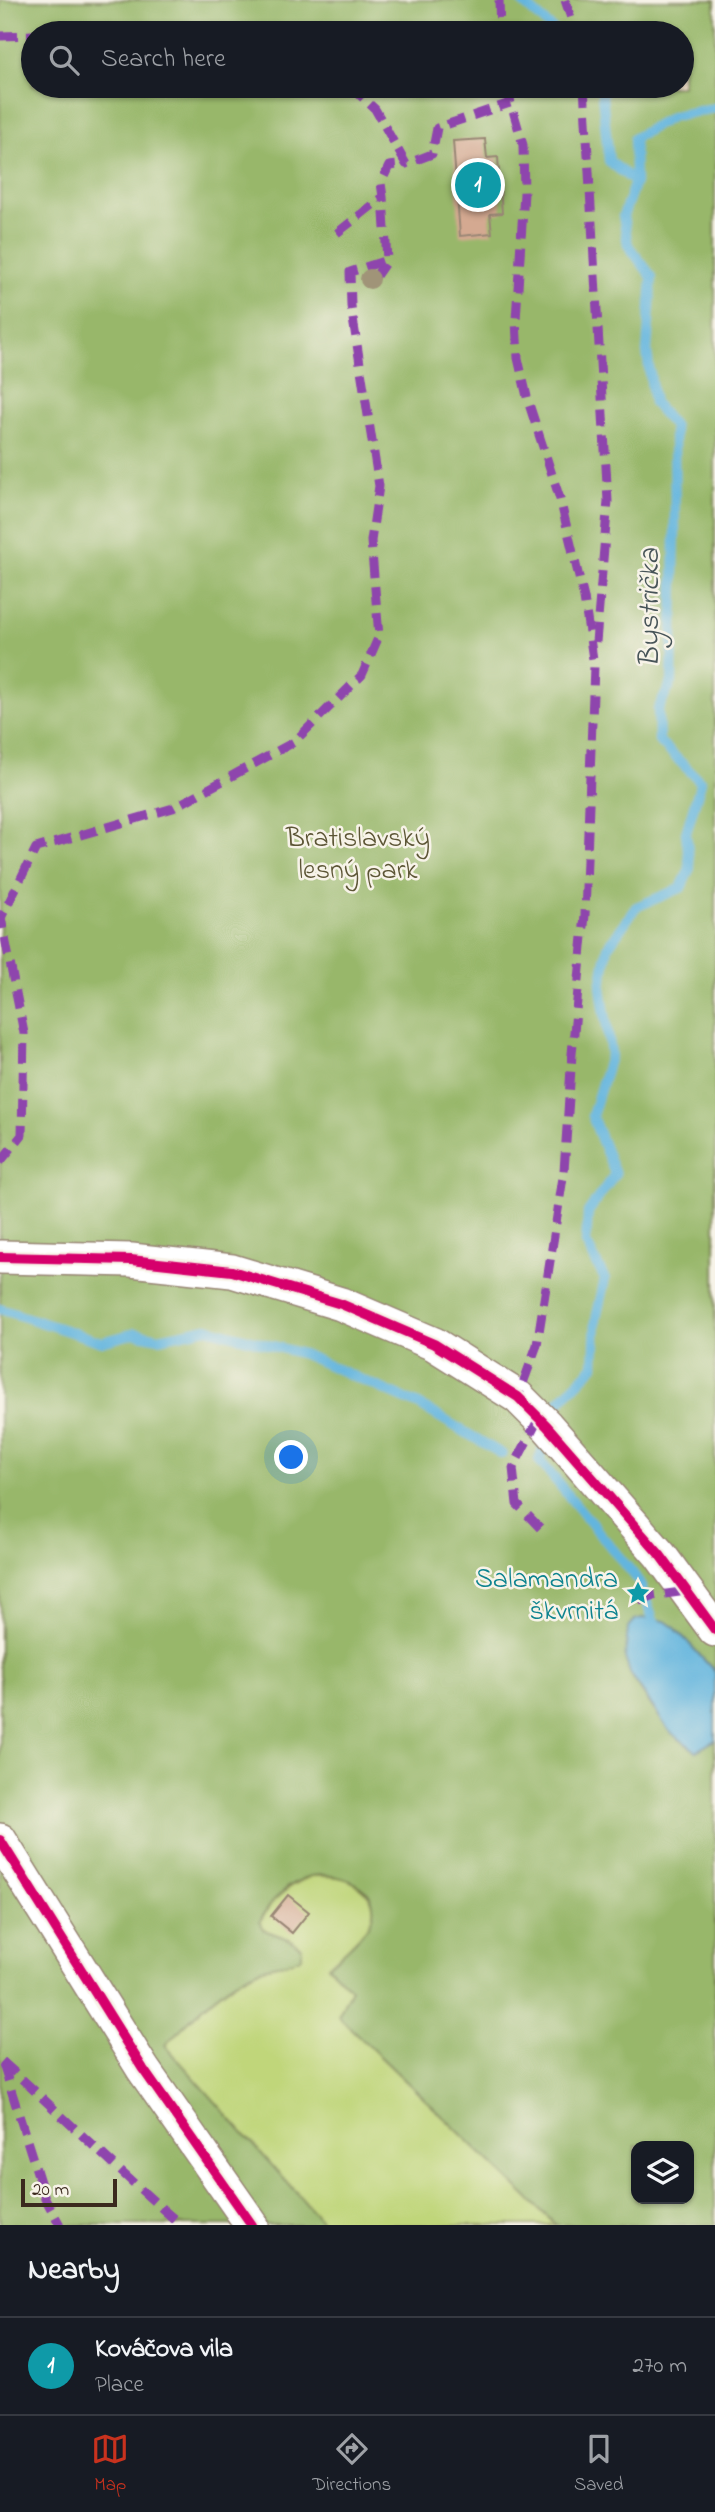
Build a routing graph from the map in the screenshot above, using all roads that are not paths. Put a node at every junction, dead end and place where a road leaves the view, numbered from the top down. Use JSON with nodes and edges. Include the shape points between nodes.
{"nodes":[{"id":1,"x":0,"y":1257,"type":"edge"},
{"id":2,"x":715,"y":1630,"type":"edge"},
{"id":3,"x":0,"y":1840,"type":"edge"},
{"id":4,"x":252,"y":2225,"type":"edge"}],
"edges":[{"from":1,"to":2,"type":"lane","via":[[131,1260],[232,1271],[341,1304],[434,1344],[518,1397],[553,1432],[660,1555]]},
{"from":3,"to":4,"type":"lane","via":[[143,2069]]}]}
